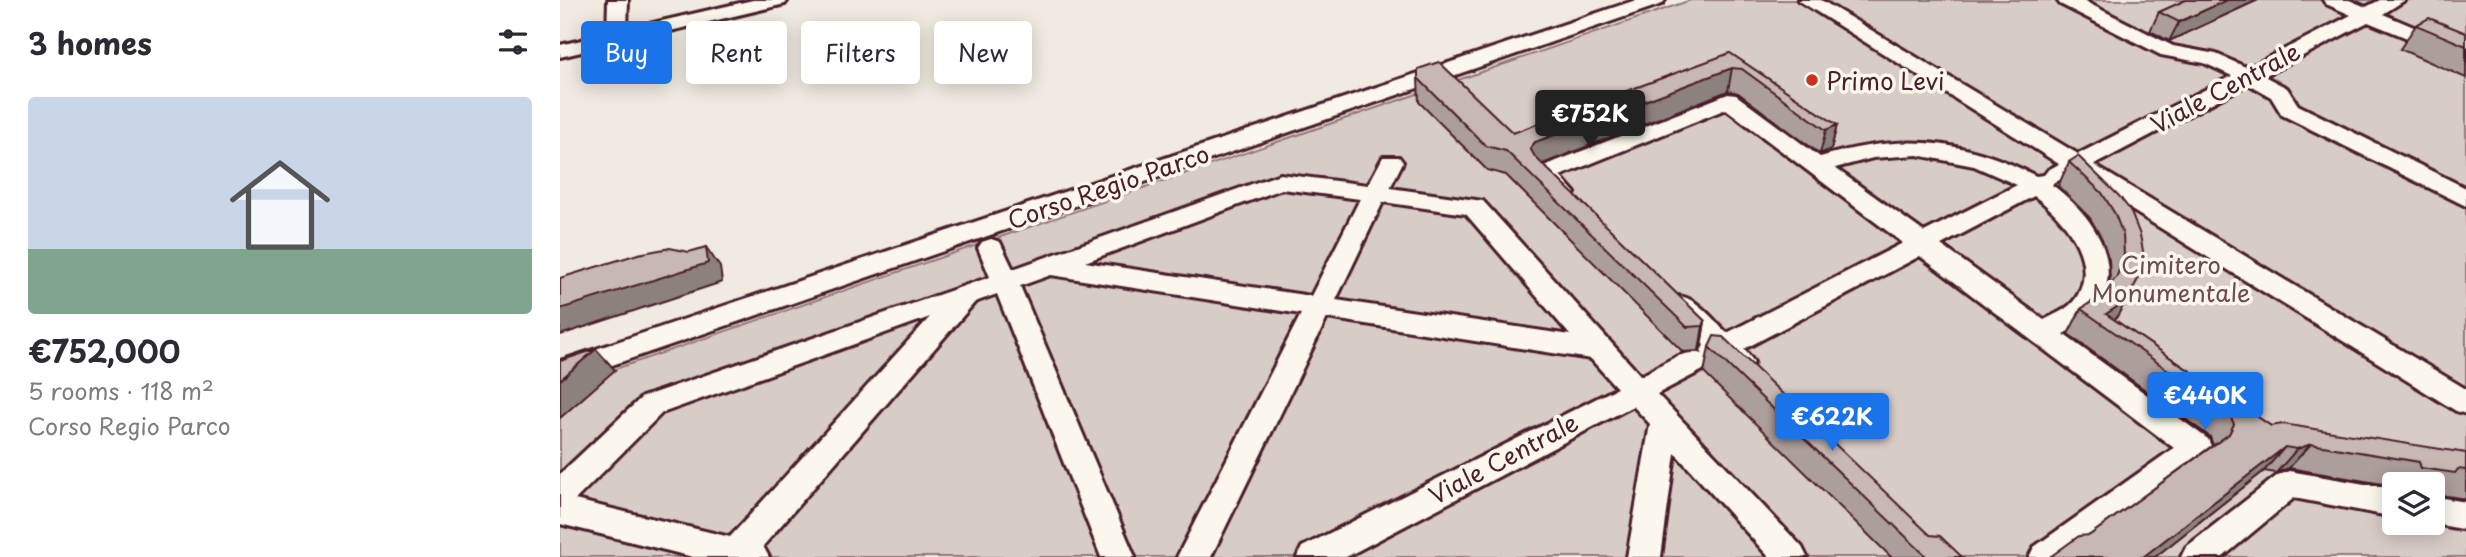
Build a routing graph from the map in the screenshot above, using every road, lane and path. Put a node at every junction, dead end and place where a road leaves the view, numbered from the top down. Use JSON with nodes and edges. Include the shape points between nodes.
{"nodes":[{"id":1,"x":618,"y":0,"type":"edge"},
{"id":2,"x":778,"y":0,"type":"edge"},
{"id":3,"x":1655,"y":0,"type":"edge"},
{"id":4,"x":1808,"y":0,"type":"edge"},
{"id":5,"x":2067,"y":0,"type":"edge"},
{"id":6,"x":2333,"y":0,"type":"edge"},
{"id":7,"x":2395,"y":0,"type":"edge"},
{"id":8,"x":2367,"y":14,"type":"junction"},
{"id":9,"x":617,"y":21,"type":"edge"},
{"id":10,"x":672,"y":25,"type":"edge"},
{"id":11,"x":581,"y":46,"type":"edge"},
{"id":12,"x":560,"y":51,"type":"edge"},
{"id":13,"x":2466,"y":56,"type":"edge"},
{"id":14,"x":2247,"y":75,"type":"junction"},
{"id":15,"x":1391,"y":162,"type":"dead end"},
{"id":16,"x":2080,"y":164,"type":"junction"},
{"id":17,"x":1816,"y":166,"type":"junction"},
{"id":18,"x":2045,"y":180,"type":"junction"},
{"id":19,"x":1375,"y":194,"type":"junction"},
{"id":20,"x":2466,"y":198,"type":"edge"},
{"id":21,"x":1584,"y":213,"type":"edge"},
{"id":22,"x":1924,"y":243,"type":"junction"},
{"id":23,"x":991,"y":248,"type":"dead end"},
{"id":24,"x":1050,"y":266,"type":"junction"},
{"id":25,"x":1006,"y":282,"type":"junction"},
{"id":26,"x":1664,"y":289,"type":"edge"},
{"id":27,"x":966,"y":295,"type":"junction"},
{"id":28,"x":1317,"y":309,"type":"junction"},
{"id":29,"x":2043,"y":332,"type":"junction"},
{"id":30,"x":1599,"y":350,"type":"junction"},
{"id":31,"x":1710,"y":353,"type":"junction"},
{"id":32,"x":560,"y":372,"type":"edge"},
{"id":33,"x":1763,"y":385,"type":"edge"},
{"id":34,"x":1637,"y":389,"type":"junction"},
{"id":35,"x":2466,"y":403,"type":"edge"},
{"id":36,"x":1665,"y":421,"type":"junction"},
{"id":37,"x":560,"y":494,"type":"edge"},
{"id":38,"x":2382,"y":501,"type":"edge"},
{"id":39,"x":560,"y":510,"type":"edge"},
{"id":40,"x":2445,"y":512,"type":"edge"},
{"id":41,"x":2466,"y":516,"type":"edge"},
{"id":42,"x":741,"y":556,"type":"edge"},
{"id":43,"x":1118,"y":557,"type":"edge"},
{"id":44,"x":1194,"y":557,"type":"edge"},
{"id":45,"x":1314,"y":557,"type":"edge"},
{"id":46,"x":1644,"y":557,"type":"edge"},
{"id":47,"x":1790,"y":557,"type":"edge"},
{"id":48,"x":2046,"y":557,"type":"edge"},
{"id":49,"x":2198,"y":557,"type":"edge"}],
"edges":[{"from":1,"to":9,"type":"street"},
{"from":2,"to":10,"type":"street"},
{"from":3,"to":32,"type":"street","name":"Corso Regio Parco"},
{"from":4,"to":16,"type":"street"},
{"from":5,"to":14,"type":"street","via":[[2168,51],[2209,58]]},
{"from":6,"to":8,"type":"street"},
{"from":7,"to":8,"type":"street","name":"Viale Centrale"},
{"from":8,"to":13,"type":"street"},
{"from":8,"to":14,"type":"street","name":"Viale Centrale"},
{"from":11,"to":12,"type":"street"},
{"from":14,"to":16,"type":"street","name":"Viale Centrale"},
{"from":14,"to":20,"type":"street","via":[[2279,93],[2290,110]]},
{"from":15,"to":19,"type":"street"},
{"from":16,"to":18,"type":"street","name":"Viale Centrale"},
{"from":16,"to":35,"type":"street"},
{"from":17,"to":18,"type":"street","via":[[1856,153],[1931,149]]},
{"from":17,"to":21,"type":"street","via":[[1728,100],[1544,174]]},
{"from":17,"to":22,"type":"street"},
{"from":18,"to":22,"type":"street","name":"Viale Centrale"},
{"from":18,"to":29,"type":"street","via":[[2081,227],[2094,253],[2096,281],[2081,310]]},
{"from":19,"to":24,"type":"street","via":[[1280,181]]},
{"from":19,"to":28,"type":"street"},
{"from":19,"to":30,"type":"street","via":[[1474,207]]},
{"from":22,"to":29,"type":"street"},
{"from":22,"to":31,"type":"street","name":"Viale Centrale"},
{"from":23,"to":25,"type":"street"},
{"from":24,"to":25,"type":"street"},
{"from":24,"to":28,"type":"street"},
{"from":25,"to":27,"type":"street"},
{"from":25,"to":43,"type":"street"},
{"from":26,"to":31,"type":"street"},
{"from":27,"to":37,"type":"street","via":[[652,405]]},
{"from":27,"to":42,"type":"street"},
{"from":28,"to":30,"type":"street"},
{"from":28,"to":44,"type":"street"},
{"from":29,"to":48,"type":"street","via":[[2197,448]]},
{"from":30,"to":34,"type":"street"},
{"from":31,"to":33,"type":"street"},
{"from":31,"to":34,"type":"street","name":"Viale Centrale"},
{"from":34,"to":36,"type":"street"},
{"from":34,"to":45,"type":"street","name":"Viale Centrale"},
{"from":36,"to":46,"type":"street"},
{"from":36,"to":47,"type":"street"},
{"from":38,"to":49,"type":"street","via":[[2289,484]]},
{"from":39,"to":42,"type":"street"},
{"from":40,"to":41,"type":"street"}]}
